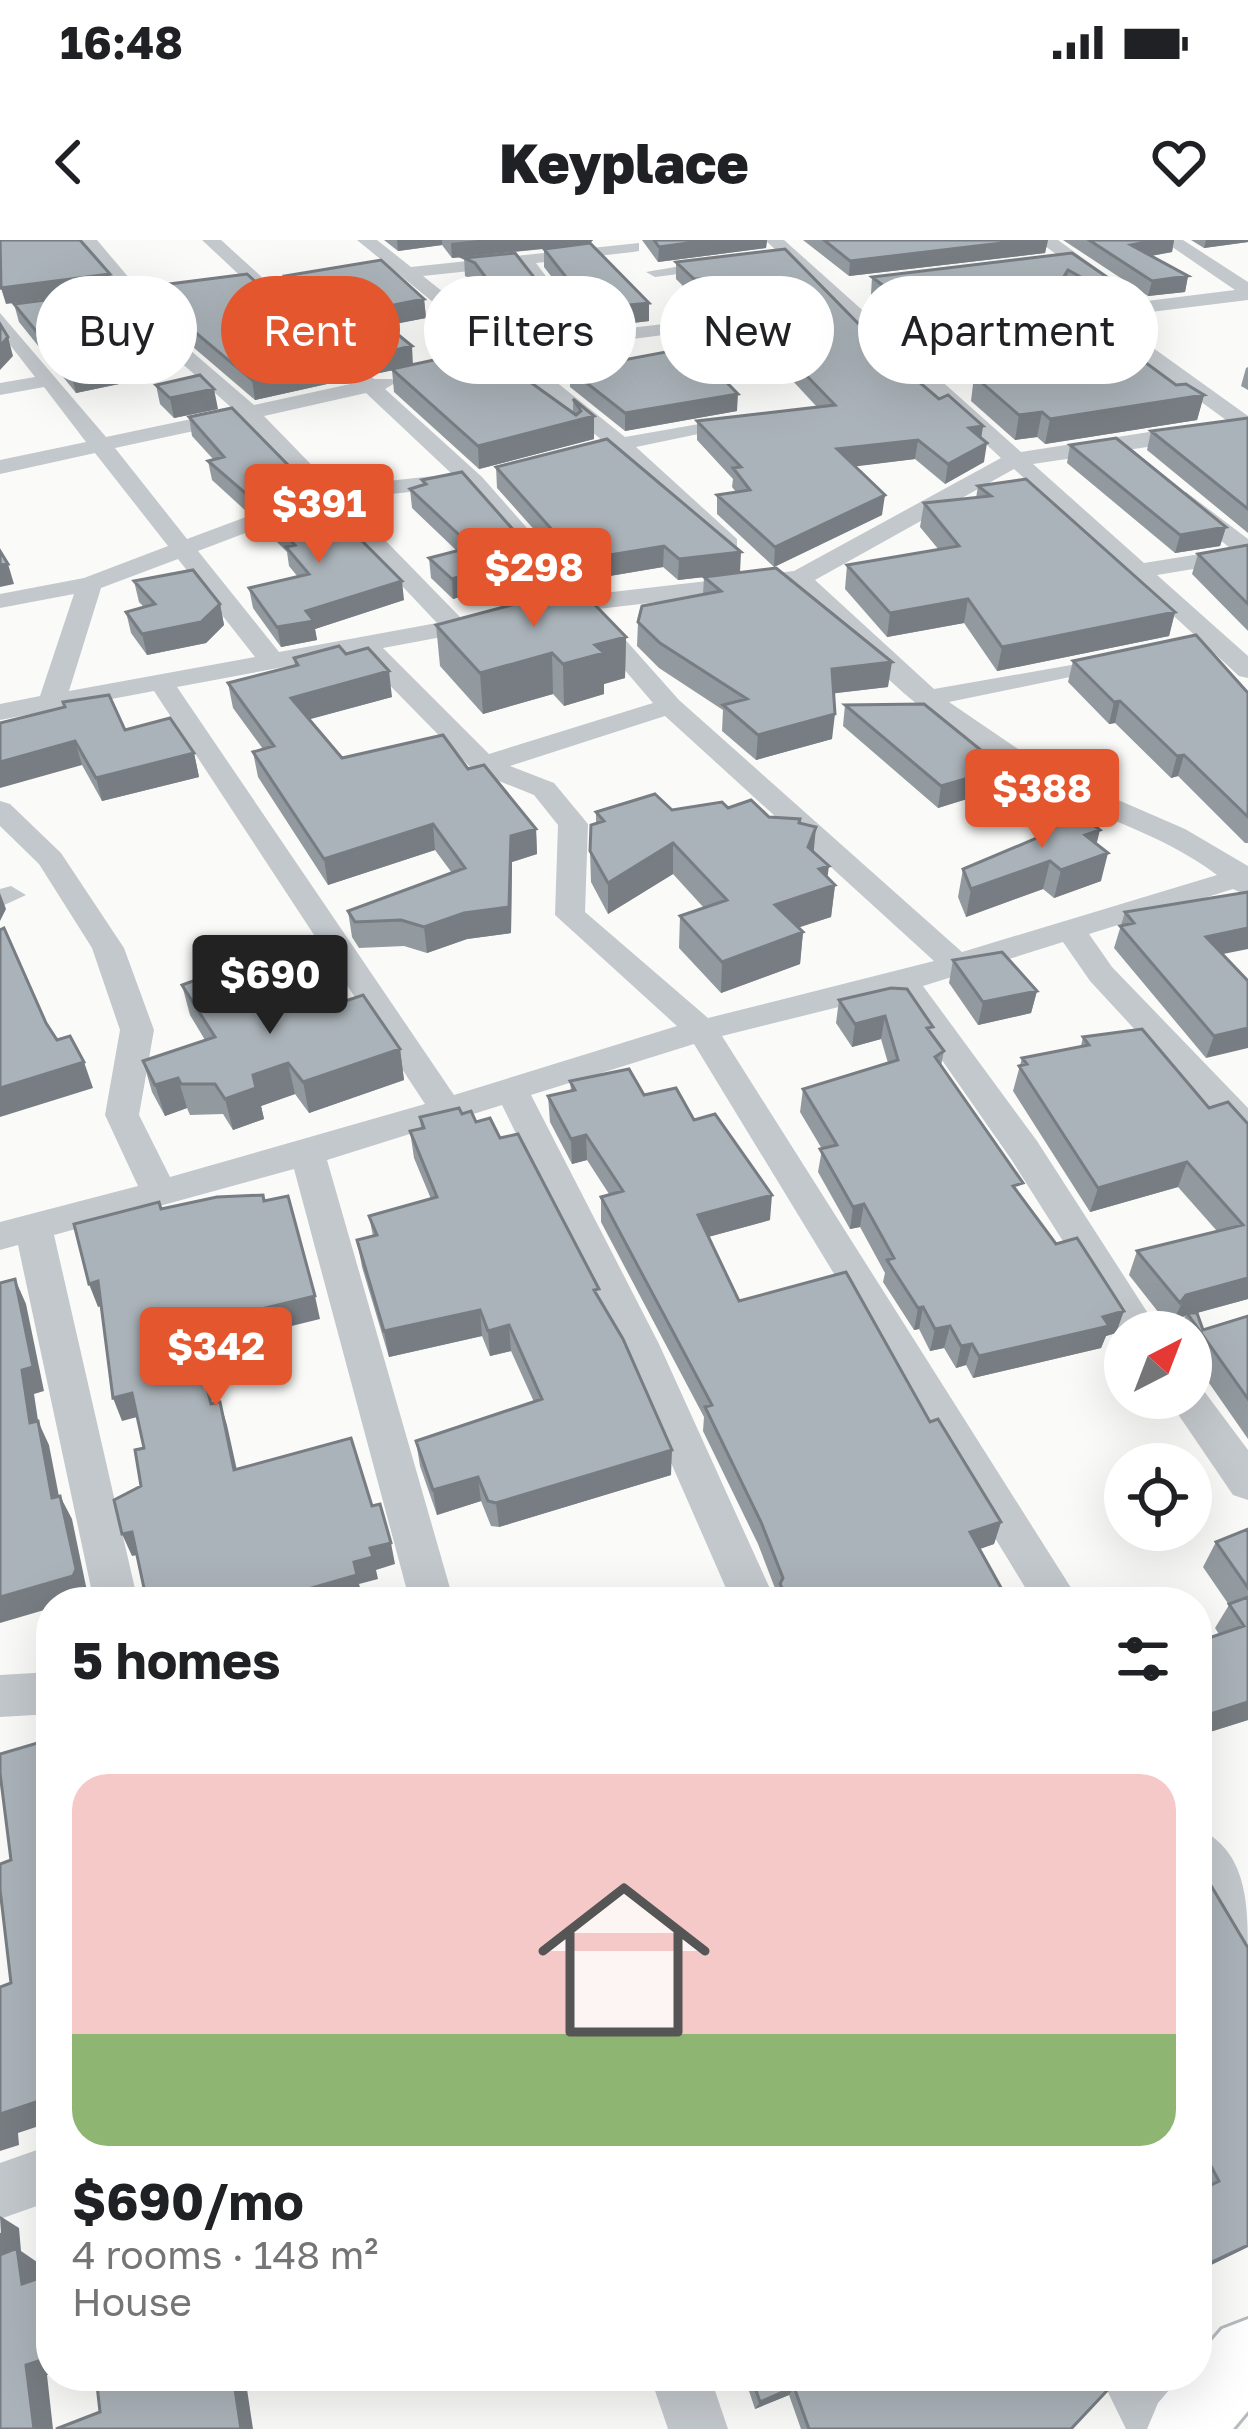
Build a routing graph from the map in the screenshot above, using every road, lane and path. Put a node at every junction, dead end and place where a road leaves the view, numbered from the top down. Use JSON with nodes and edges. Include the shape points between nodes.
{"nodes":[{"id":1,"x":88,"y":240,"type":"edge"},
{"id":2,"x":212,"y":240,"type":"edge"},
{"id":3,"x":366,"y":240,"type":"edge"},
{"id":4,"x":627,"y":240,"type":"edge"},
{"id":5,"x":812,"y":240,"type":"edge"},
{"id":6,"x":1046,"y":240,"type":"edge"},
{"id":7,"x":1171,"y":240,"type":"edge"},
{"id":8,"x":777,"y":249,"type":"edge"},
{"id":9,"x":520,"y":258,"type":"junction"},
{"id":10,"x":1072,"y":259,"type":"junction"},
{"id":11,"x":745,"y":261,"type":"edge"},
{"id":12,"x":1050,"y":262,"type":"edge"},
{"id":13,"x":374,"y":269,"type":"edge"},
{"id":14,"x":401,"y":270,"type":"junction"},
{"id":15,"x":655,"y":272,"type":"dead end"},
{"id":16,"x":242,"y":276,"type":"edge"},
{"id":17,"x":536,"y":276,"type":"edge"},
{"id":18,"x":1097,"y":276,"type":"edge"},
{"id":19,"x":424,"y":290,"type":"edge"},
{"id":20,"x":1248,"y":292,"type":"edge"},
{"id":21,"x":1158,"y":305,"type":"edge"},
{"id":22,"x":858,"y":310,"type":"edge"},
{"id":23,"x":5,"y":318,"type":"edge"},
{"id":24,"x":1158,"y":360,"type":"edge"},
{"id":25,"x":36,"y":361,"type":"edge"},
{"id":26,"x":406,"y":378,"type":"edge"},
{"id":27,"x":36,"y":382,"type":"edge"},
{"id":28,"x":53,"y":384,"type":"edge"},
{"id":29,"x":362,"y":384,"type":"edge"},
{"id":30,"x":537,"y":384,"type":"edge"},
{"id":31,"x":931,"y":384,"type":"edge"},
{"id":32,"x":365,"y":387,"type":"junction"},
{"id":33,"x":0,"y":388,"type":"edge"},
{"id":34,"x":250,"y":412,"type":"junction"},
{"id":35,"x":772,"y":415,"type":"edge"},
{"id":36,"x":1247,"y":424,"type":"edge"},
{"id":37,"x":1117,"y":442,"type":"junction"},
{"id":38,"x":619,"y":443,"type":"junction"},
{"id":39,"x":102,"y":445,"type":"junction"},
{"id":40,"x":574,"y":455,"type":"edge"},
{"id":41,"x":1014,"y":460,"type":"junction"},
{"id":42,"x":0,"y":467,"type":"edge"},
{"id":43,"x":478,"y":480,"type":"junction"},
{"id":44,"x":327,"y":494,"type":"junction"},
{"id":45,"x":186,"y":550,"type":"junction"},
{"id":46,"x":1248,"y":552,"type":"edge"},
{"id":47,"x":1137,"y":571,"type":"junction"},
{"id":48,"x":766,"y":578,"type":"junction"},
{"id":49,"x":800,"y":578,"type":"junction"},
{"id":50,"x":90,"y":584,"type":"junction"},
{"id":51,"x":0,"y":601,"type":"edge"},
{"id":52,"x":584,"y":603,"type":"junction"},
{"id":53,"x":457,"y":629,"type":"junction"},
{"id":54,"x":1214,"y":639,"type":"junction"},
{"id":55,"x":365,"y":645,"type":"junction"},
{"id":56,"x":274,"y":663,"type":"junction"},
{"id":57,"x":1248,"y":670,"type":"edge"},
{"id":58,"x":162,"y":684,"type":"junction"},
{"id":59,"x":930,"y":698,"type":"junction"},
{"id":60,"x":51,"y":705,"type":"junction"},
{"id":61,"x":670,"y":706,"type":"junction"},
{"id":62,"x":0,"y":712,"type":"edge"},
{"id":63,"x":484,"y":765,"type":"junction"},
{"id":64,"x":0,"y":810,"type":"edge"},
{"id":65,"x":1245,"y":880,"type":"edge"},
{"id":66,"x":1070,"y":929,"type":"junction"},
{"id":67,"x":956,"y":964,"type":"junction"},
{"id":68,"x":903,"y":981,"type":"junction"},
{"id":69,"x":702,"y":1030,"type":"junction"},
{"id":70,"x":511,"y":1089,"type":"junction"},
{"id":71,"x":444,"y":1106,"type":"junction"},
{"id":72,"x":1248,"y":1130,"type":"edge"},
{"id":73,"x":308,"y":1153,"type":"junction"},
{"id":74,"x":160,"y":1195,"type":"junction"},
{"id":75,"x":17,"y":1231,"type":"edge"},
{"id":76,"x":1128,"y":1311,"type":"edge"},
{"id":77,"x":1202,"y":1419,"type":"edge"},
{"id":78,"x":1248,"y":1483,"type":"edge"},
{"id":79,"x":112,"y":1587,"type":"edge"},
{"id":80,"x":428,"y":1587,"type":"edge"},
{"id":81,"x":747,"y":1587,"type":"edge"},
{"id":82,"x":1049,"y":1587,"type":"edge"},
{"id":83,"x":36,"y":1694,"type":"edge"},
{"id":84,"x":0,"y":1696,"type":"edge"},
{"id":85,"x":1212,"y":1875,"type":"edge"},
{"id":86,"x":1248,"y":1929,"type":"edge"},
{"id":87,"x":36,"y":2178,"type":"edge"},
{"id":88,"x":0,"y":2191,"type":"edge"},
{"id":89,"x":1248,"y":2356,"type":"edge"},
{"id":90,"x":685,"y":2391,"type":"edge"},
{"id":91,"x":1138,"y":2391,"type":"edge"},
{"id":92,"x":698,"y":2429,"type":"edge"},
{"id":93,"x":1159,"y":2429,"type":"edge"},
{"id":94,"x":1184,"y":2429,"type":"edge"}],
"edges":[{"from":1,"to":34,"type":"street","via":[[183,354]]},
{"from":2,"to":16,"type":"street"},
{"from":3,"to":14,"type":"street"},
{"from":4,"to":9,"type":"street","via":[[633,247]]},
{"from":5,"to":8,"type":"street"},
{"from":6,"to":10,"type":"street"},
{"from":7,"to":20,"type":"street"},
{"from":8,"to":22,"type":"street","via":[[839,288]]},
{"from":9,"to":14,"type":"street"},
{"from":9,"to":17,"type":"street"},
{"from":10,"to":12,"type":"street"},
{"from":10,"to":18,"type":"street"},
{"from":11,"to":15,"type":"street"},
{"from":13,"to":14,"type":"street"},
{"from":14,"to":19,"type":"street"},
{"from":20,"to":21,"type":"street"},
{"from":23,"to":25,"type":"street"},
{"from":24,"to":36,"type":"street"},
{"from":26,"to":32,"type":"street"},
{"from":27,"to":33,"type":"street"},
{"from":28,"to":39,"type":"street"},
{"from":29,"to":32,"type":"street"},
{"from":30,"to":38,"type":"street"},
{"from":31,"to":41,"type":"street"},
{"from":32,"to":34,"type":"street"},
{"from":32,"to":43,"type":"street"},
{"from":34,"to":39,"type":"street"},
{"from":34,"to":44,"type":"street"},
{"from":35,"to":38,"type":"street"},
{"from":36,"to":37,"type":"street"},
{"from":37,"to":41,"type":"street"},
{"from":37,"to":46,"type":"street"},
{"from":38,"to":40,"type":"street"},
{"from":38,"to":48,"type":"street"},
{"from":39,"to":42,"type":"street"},
{"from":39,"to":45,"type":"street"},
{"from":41,"to":47,"type":"street"},
{"from":41,"to":49,"type":"street"},
{"from":43,"to":44,"type":"street"},
{"from":43,"to":52,"type":"street"},
{"from":44,"to":45,"type":"street"},
{"from":44,"to":53,"type":"street"},
{"from":45,"to":50,"type":"street"},
{"from":45,"to":56,"type":"street"},
{"from":46,"to":47,"type":"street"},
{"from":47,"to":54,"type":"street"},
{"from":48,"to":49,"type":"street"},
{"from":48,"to":52,"type":"street"},
{"from":49,"to":59,"type":"street"},
{"from":50,"to":51,"type":"street"},
{"from":50,"to":60,"type":"street"},
{"from":52,"to":53,"type":"street"},
{"from":52,"to":61,"type":"street"},
{"from":53,"to":55,"type":"street"},
{"from":54,"to":57,"type":"street"},
{"from":54,"to":59,"type":"street"},
{"from":55,"to":56,"type":"street"},
{"from":55,"to":63,"type":"street"},
{"from":56,"to":58,"type":"street"},
{"from":58,"to":60,"type":"street"},
{"from":58,"to":71,"type":"street"},
{"from":59,"to":65,"type":"street","via":[[1034,774],[1174,831]]},
{"from":60,"to":62,"type":"street"},
{"from":61,"to":63,"type":"street"},
{"from":61,"to":67,"type":"street"},
{"from":63,"to":69,"type":"street","via":[[544,789],[573,824],[571,915]]},
{"from":64,"to":74,"type":"street","via":[[50,859],[108,948],[137,1030],[122,1115]]},
{"from":65,"to":66,"type":"street"},
{"from":66,"to":67,"type":"street"},
{"from":66,"to":72,"type":"street","via":[[1101,974]]},
{"from":67,"to":68,"type":"street"},
{"from":68,"to":69,"type":"street"},
{"from":68,"to":76,"type":"street"},
{"from":69,"to":70,"type":"street"},
{"from":69,"to":82,"type":"street"},
{"from":70,"to":71,"type":"street"},
{"from":70,"to":81,"type":"street","via":[[639,1344]]},
{"from":71,"to":73,"type":"street"},
{"from":73,"to":74,"type":"street"},
{"from":73,"to":80,"type":"street","via":[[342,1299]]},
{"from":74,"to":75,"type":"street"},
{"from":75,"to":79,"type":"street"},
{"from":77,"to":78,"type":"street"},
{"from":83,"to":84,"type":"street"},
{"from":85,"to":86,"type":"street"},
{"from":87,"to":88,"type":"street"},
{"from":89,"to":94,"type":"main road"},
{"from":90,"to":92,"type":"street"},
{"from":91,"to":93,"type":"street"}]}
